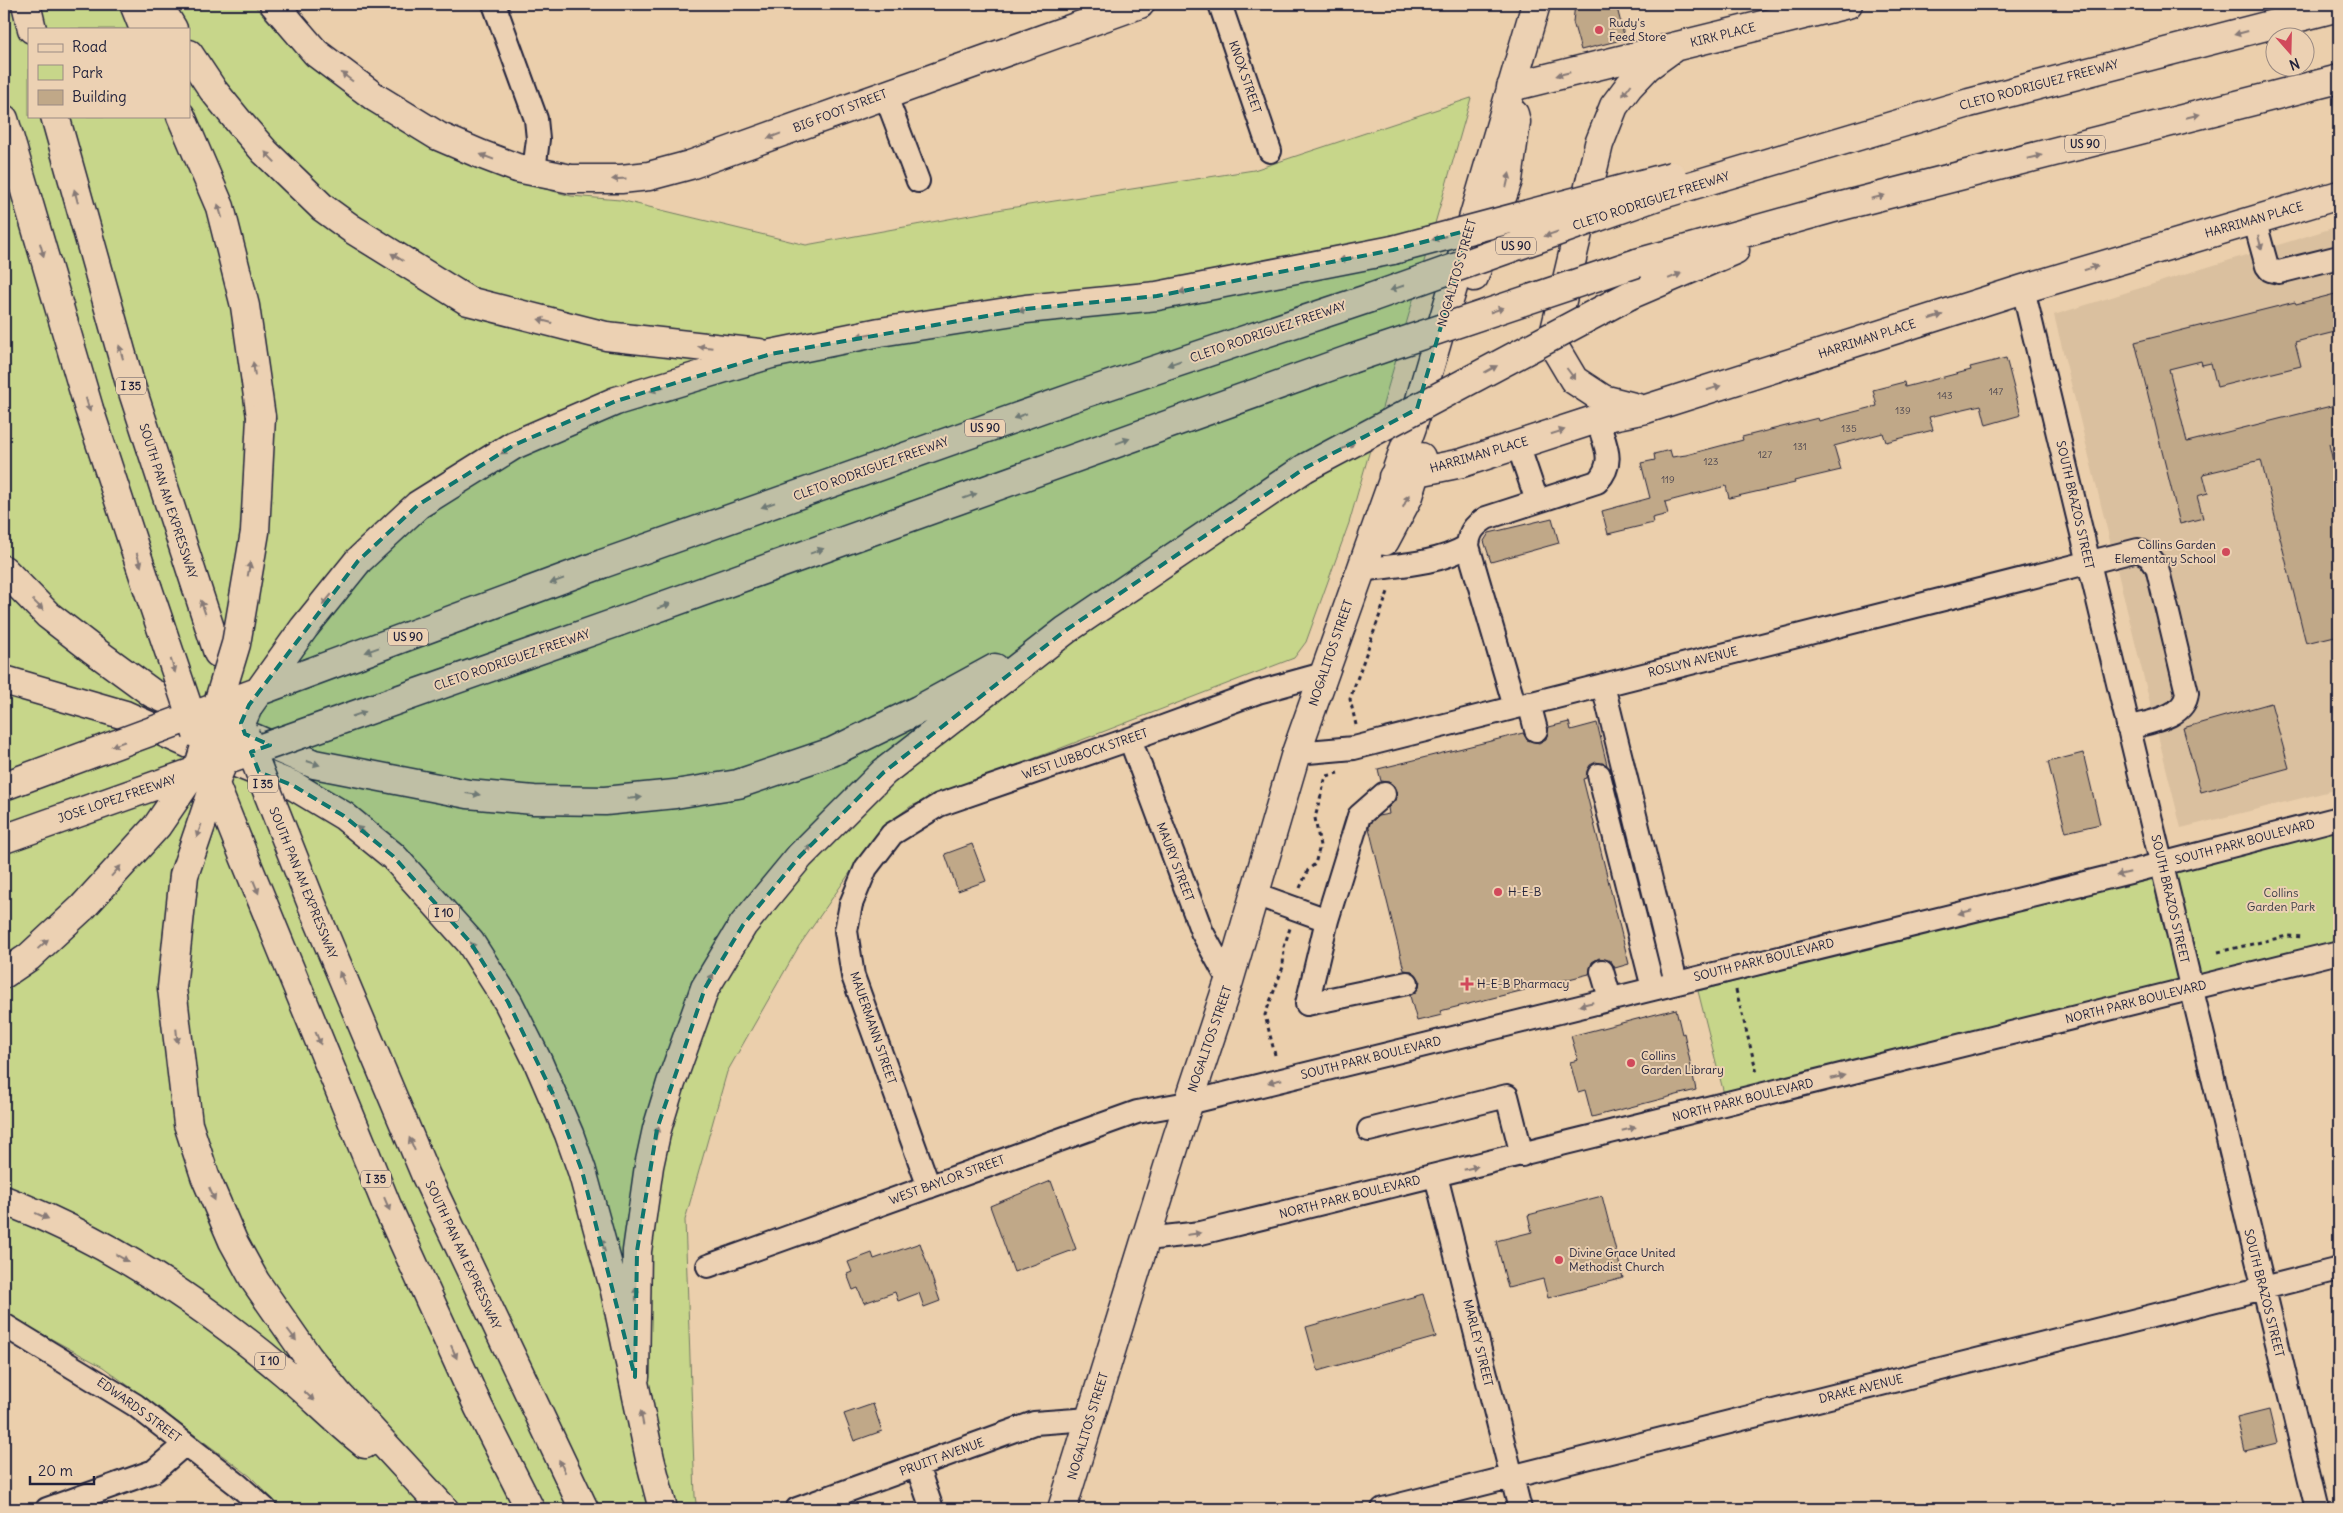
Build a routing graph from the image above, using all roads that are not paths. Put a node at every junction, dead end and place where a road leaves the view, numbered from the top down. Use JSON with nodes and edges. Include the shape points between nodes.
{"nodes":[{"id":1,"x":26,"y":4,"type":"edge"},
{"id":2,"x":134,"y":4,"type":"edge"},
{"id":3,"x":158,"y":4,"type":"edge"},
{"id":4,"x":274,"y":4,"type":"edge"},
{"id":5,"x":494,"y":4,"type":"edge"},
{"id":6,"x":1140,"y":4,"type":"edge"},
{"id":7,"x":1220,"y":4,"type":"edge"},
{"id":8,"x":1536,"y":4,"type":"edge"},
{"id":9,"x":1848,"y":4,"type":"edge"},
{"id":10,"x":2339,"y":7,"type":"edge"},
{"id":11,"x":32,"y":28,"type":"edge"},
{"id":12,"x":144,"y":28,"type":"edge"},
{"id":13,"x":172,"y":28,"type":"edge"},
{"id":14,"x":1676,"y":46,"type":"junction"},
{"id":15,"x":190,"y":56,"type":"edge"},
{"id":16,"x":2339,"y":79,"type":"edge"},
{"id":17,"x":1510,"y":87,"type":"junction"},
{"id":18,"x":886,"y":94,"type":"junction"},
{"id":19,"x":56,"y":118,"type":"edge"},
{"id":20,"x":182,"y":118,"type":"edge"},
{"id":21,"x":4,"y":119,"type":"edge"},
{"id":22,"x":1270,"y":151,"type":"dead end"},
{"id":23,"x":534,"y":171,"type":"junction"},
{"id":24,"x":918,"y":181,"type":"dead end"},
{"id":25,"x":1667,"y":185,"type":"junction"},
{"id":26,"x":2339,"y":195,"type":"edge"},
{"id":27,"x":1830,"y":209,"type":"junction"},
{"id":28,"x":2254,"y":219,"type":"junction"},
{"id":29,"x":2339,"y":257,"type":"edge"},
{"id":30,"x":2023,"y":289,"type":"junction"},
{"id":31,"x":771,"y":354,"type":"junction"},
{"id":32,"x":1646,"y":409,"type":"junction"},
{"id":33,"x":1596,"y":419,"type":"junction"},
{"id":34,"x":1518,"y":445,"type":"junction"},
{"id":35,"x":1405,"y":475,"type":"junction"},
{"id":36,"x":1537,"y":501,"type":"junction"},
{"id":37,"x":1468,"y":546,"type":"junction"},
{"id":38,"x":2088,"y":562,"type":"junction"},
{"id":39,"x":4,"y":570,"type":"edge"},
{"id":40,"x":1360,"y":570,"type":"junction"},
{"id":41,"x":1066,"y":630,"type":"junction"},
{"id":42,"x":1324,"y":674,"type":"junction"},
{"id":43,"x":4,"y":680,"type":"edge"},
{"id":44,"x":1603,"y":685,"type":"junction"},
{"id":45,"x":1522,"y":705,"type":"junction"},
{"id":46,"x":2128,"y":728,"type":"junction"},
{"id":47,"x":1536,"y":730,"type":"dead end"},
{"id":48,"x":1130,"y":739,"type":"junction"},
{"id":49,"x":1296,"y":753,"type":"junction"},
{"id":50,"x":230,"y":759,"type":"joint"},
{"id":51,"x":1599,"y":775,"type":"dead end"},
{"id":52,"x":4,"y":786,"type":"edge"},
{"id":53,"x":1384,"y":794,"type":"dead end"},
{"id":54,"x":2339,"y":818,"type":"edge"},
{"id":55,"x":4,"y":839,"type":"edge"},
{"id":56,"x":2162,"y":864,"type":"junction"},
{"id":57,"x":866,"y":868,"type":"joint"},
{"id":58,"x":1255,"y":894,"type":"junction"},
{"id":59,"x":1327,"y":920,"type":"junction"},
{"id":60,"x":2339,"y":952,"type":"edge"},
{"id":61,"x":1602,"y":971,"type":"dead end"},
{"id":62,"x":4,"y":974,"type":"edge"},
{"id":63,"x":1229,"y":981,"type":"junction"},
{"id":64,"x":1676,"y":982,"type":"junction"},
{"id":65,"x":1407,"y":983,"type":"dead end"},
{"id":66,"x":1653,"y":988,"type":"junction"},
{"id":67,"x":2190,"y":988,"type":"junction"},
{"id":68,"x":1610,"y":998,"type":"junction"},
{"id":69,"x":1188,"y":1103,"type":"junction"},
{"id":70,"x":1369,"y":1130,"type":"dead end"},
{"id":71,"x":1522,"y":1155,"type":"junction"},
{"id":72,"x":1436,"y":1176,"type":"junction"},
{"id":73,"x":929,"y":1187,"type":"junction"},
{"id":74,"x":4,"y":1200,"type":"edge"},
{"id":75,"x":1146,"y":1239,"type":"junction"},
{"id":76,"x":708,"y":1266,"type":"dead end"},
{"id":77,"x":2339,"y":1269,"type":"edge"},
{"id":78,"x":2263,"y":1288,"type":"junction"},
{"id":79,"x":4,"y":1325,"type":"edge"},
{"id":80,"x":634,"y":1377,"type":"junction"},
{"id":81,"x":1090,"y":1419,"type":"junction"},
{"id":82,"x":185,"y":1444,"type":"junction"},
{"id":83,"x":917,"y":1466,"type":"junction"},
{"id":84,"x":1512,"y":1477,"type":"junction"},
{"id":85,"x":47,"y":1509,"type":"edge"},
{"id":86,"x":265,"y":1509,"type":"edge"},
{"id":87,"x":444,"y":1509,"type":"edge"},
{"id":88,"x":530,"y":1509,"type":"edge"},
{"id":89,"x":584,"y":1509,"type":"edge"},
{"id":90,"x":663,"y":1509,"type":"edge"},
{"id":91,"x":797,"y":1509,"type":"edge"},
{"id":92,"x":932,"y":1509,"type":"edge"},
{"id":93,"x":1062,"y":1509,"type":"edge"},
{"id":94,"x":1383,"y":1509,"type":"edge"},
{"id":95,"x":1520,"y":1509,"type":"edge"},
{"id":96,"x":2317,"y":1509,"type":"edge"}],
"edges":[{"from":1,"to":11,"type":"main road"},
{"from":2,"to":12,"type":"main road"},
{"from":3,"to":13,"type":"main road"},
{"from":23,"to":4,"type":"main road","name":"BIG FOOT STREET","one_way":true,"via":[[517,168],[438,136],[376,98],[316,53]]},
{"from":5,"to":23,"type":"street","via":[[536,119],[538,139]]},
{"from":6,"to":18,"type":"main road","name":"BIG FOOT STREET"},
{"from":7,"to":22,"type":"street","name":"KNOX STREET"},
{"from":8,"to":17,"type":"main road","name":"NOGALITOS STREET"},
{"from":9,"to":14,"type":"main road","name":"KIRK PLACE"},
{"from":10,"to":25,"type":"main road","name":"CLETO RODRIGUEZ FREEWAY","one_way":true},
{"from":14,"to":17,"type":"main road","name":"KIRK PLACE","one_way":true},
{"from":14,"to":32,"type":"main road","one_way":true,"via":[[1647,68],[1614,106],[1599,144],[1552,343],[1574,380],[1603,399]]},
{"from":31,"to":15,"type":"main road","one_way":true,"via":[[606,336],[468,301],[323,208],[276,164],[239,122]]},
{"from":27,"to":16,"type":"main road","name":"CLETO RODRIGUEZ FREEWAY","number":"US 90","one_way":true},
{"from":17,"to":35,"type":"main road","name":"NOGALITOS STREET","via":[[1412,427]]},
{"from":18,"to":23,"type":"main road","name":"BIG FOOT STREET","one_way":true,"via":[[690,166],[649,176],[571,179]]},
{"from":18,"to":24,"type":"street"},
{"from":89,"to":19,"type":"main road","name":"SOUTH PAN AM EXPRESSWAY","number":"I 35","one_way":true,"bridge":true,"via":[[426,1176],[314,912],[246,738],[129,380]]},
{"from":62,"to":20,"type":"main road","one_way":true,"bridge":true,"via":[[29,957],[83,907],[157,826],[200,763],[236,644],[255,532],[261,417],[245,306],[220,207]]},
{"from":21,"to":88,"type":"main road","number":"I 35","one_way":true,"bridge":true,"via":[[89,409],[206,760],[387,1206],[479,1408]]},
{"from":25,"to":31,"type":"main road","one_way":true,"bridge":true,"via":[[1393,250],[1158,296],[1026,309],[880,332]]},
{"from":25,"to":52,"type":"main road","name":"CLETO RODRIGUEZ FREEWAY","number":"US 90","one_way":true,"bridge":true,"via":[[1370,298],[1073,397],[602,564]]},
{"from":26,"to":28,"type":"main road","name":"HARRIMAN PLACE"},
{"from":41,"to":27,"type":"main road","one_way":true,"bridge":true,"via":[[1305,468],[1630,296]]},
{"from":50,"to":27,"type":"main road","name":"CLETO RODRIGUEZ FREEWAY","number":"US 90","one_way":true,"bridge":true,"via":[[1351,359],[1637,263]]},
{"from":28,"to":29,"type":"street","one_way":true,"via":[[2270,270],[2279,272]]},
{"from":30,"to":28,"type":"main road","name":"HARRIMAN PLACE","one_way":true},
{"from":32,"to":30,"type":"main road","name":"HARRIMAN PLACE","one_way":true},
{"from":30,"to":38,"type":"street","name":"SOUTH BRAZOS STREET"},
{"from":31,"to":87,"type":"main road","one_way":true,"bridge":true,"via":[[616,401],[514,445],[418,504],[358,562],[304,628],[249,705],[219,772],[184,875],[172,988],[188,1124],[204,1176],[255,1281],[308,1357]]},
{"from":32,"to":33,"type":"main road","name":"HARRIMAN PLACE"},
{"from":34,"to":33,"type":"main road","name":"HARRIMAN PLACE","one_way":true},
{"from":33,"to":36,"type":"street","via":[[1609,462],[1606,473],[1587,487]]},
{"from":34,"to":35,"type":"main road","name":"HARRIMAN PLACE"},
{"from":34,"to":36,"type":"street"},
{"from":35,"to":40,"type":"main road","name":"NOGALITOS STREET"},
{"from":36,"to":37,"type":"street","via":[[1474,525]]},
{"from":37,"to":40,"type":"street","via":[[1435,560]]},
{"from":37,"to":45,"type":"street"},
{"from":38,"to":44,"type":"street","name":"ROSLYN AVENUE"},
{"from":38,"to":46,"type":"street","name":"SOUTH BRAZOS STREET"},
{"from":38,"to":46,"type":"street","name":"ROSLYN AVENUE","via":[[2138,550],[2149,556],[2157,567],[2186,700],[2171,714]]},
{"from":39,"to":41,"type":"main road","one_way":true,"via":[[48,615],[152,693],[314,764],[468,794],[534,800],[605,801],[738,784],[832,752],[918,710]]},
{"from":40,"to":42,"type":"main road","name":"NOGALITOS STREET"},
{"from":80,"to":41,"type":"main road","one_way":true,"via":[[637,1251],[649,1166],[671,1083],[705,988],[743,925],[794,864],[884,772]]},
{"from":42,"to":48,"type":"street","name":"WEST LUBBOCK STREET","via":[[1258,692]]},
{"from":42,"to":49,"type":"main road","name":"NOGALITOS STREET"},
{"from":80,"to":43,"type":"main road","number":"I 10","one_way":true,"via":[[616,1291],[593,1208],[569,1134],[538,1062],[508,1002],[464,935],[393,856],[344,816],[294,786],[124,715]]},
{"from":44,"to":45,"type":"street","name":"ROSLYN AVENUE"},
{"from":44,"to":64,"type":"street"},
{"from":45,"to":47,"type":"street"},
{"from":45,"to":49,"type":"street","name":"ROSLYN AVENUE","via":[[1354,748]]},
{"from":46,"to":56,"type":"street","name":"SOUTH BRAZOS STREET"},
{"from":48,"to":57,"type":"street","name":"WEST LUBBOCK STREET","via":[[939,805],[892,834]]},
{"from":48,"to":63,"type":"street","name":"MAURY STREET","via":[[1202,932]]},
{"from":49,"to":58,"type":"main road","name":"NOGALITOS STREET"},
{"from":50,"to":55,"type":"main road","name":"JOSE LOPEZ FREEWAY","number":"US 90","bridge":true},
{"from":51,"to":66,"type":"street"},
{"from":53,"to":59,"type":"street","via":[[1359,816]]},
{"from":54,"to":56,"type":"street","name":"SOUTH PARK BOULEVARD"},
{"from":56,"to":64,"type":"street","name":"SOUTH PARK BOULEVARD","one_way":true},
{"from":56,"to":67,"type":"street","name":"SOUTH BRAZOS STREET"},
{"from":57,"to":73,"type":"street","name":"MAUERMANN STREET","via":[[851,904],[846,931],[853,976]]},
{"from":58,"to":59,"type":"street"},
{"from":58,"to":63,"type":"main road","name":"NOGALITOS STREET"},
{"from":59,"to":65,"type":"street","via":[[1307,1004]]},
{"from":60,"to":67,"type":"street","name":"NORTH PARK BOULEVARD"},
{"from":61,"to":68,"type":"street"},
{"from":63,"to":69,"type":"main road","name":"NOGALITOS STREET"},
{"from":64,"to":66,"type":"street","name":"SOUTH PARK BOULEVARD"},
{"from":66,"to":68,"type":"street","name":"SOUTH PARK BOULEVARD"},
{"from":71,"to":67,"type":"street","name":"NORTH PARK BOULEVARD","one_way":true},
{"from":67,"to":78,"type":"street","name":"SOUTH BRAZOS STREET"},
{"from":68,"to":69,"type":"street","name":"SOUTH PARK BOULEVARD","one_way":true},
{"from":69,"to":73,"type":"street","name":"WEST BAYLOR STREET","via":[[1137,1112]]},
{"from":69,"to":75,"type":"main road","name":"NOGALITOS STREET"},
{"from":70,"to":71,"type":"street","via":[[1507,1096]]},
{"from":72,"to":71,"type":"street","name":"NORTH PARK BOULEVARD","one_way":true},
{"from":75,"to":72,"type":"street","name":"NORTH PARK BOULEVARD","one_way":true,"via":[[1201,1234]]},
{"from":72,"to":84,"type":"street","name":"MARLEY STREET"},
{"from":73,"to":76,"type":"street","name":"WEST BAYLOR STREET"},
{"from":74,"to":87,"type":"main road","number":"I 10","one_way":true,"via":[[108,1250],[212,1315]]},
{"from":75,"to":81,"type":"main road","name":"NOGALITOS STREET"},
{"from":77,"to":78,"type":"street","name":"DRAKE AVENUE"},
{"from":78,"to":84,"type":"street","name":"DRAKE AVENUE"},
{"from":78,"to":96,"type":"street","name":"SOUTH BRAZOS STREET"},
{"from":79,"to":82,"type":"street","name":"EDWARDS STREET","via":[[128,1400]]},
{"from":90,"to":80,"type":"main road","number":"I 10","one_way":true},
{"from":81,"to":83,"type":"street","name":"PRUITT AVENUE","via":[[1034,1423]]},
{"from":81,"to":93,"type":"main road","name":"NOGALITOS STREET"},
{"from":82,"to":85,"type":"street","via":[[154,1471]]},
{"from":82,"to":86,"type":"street","name":"EDWARDS STREET"},
{"from":83,"to":91,"type":"street","name":"PRUITT AVENUE"},
{"from":83,"to":92,"type":"street"},
{"from":84,"to":94,"type":"street","name":"DRAKE AVENUE"},
{"from":84,"to":95,"type":"street","name":"MARLEY STREET"}]}
